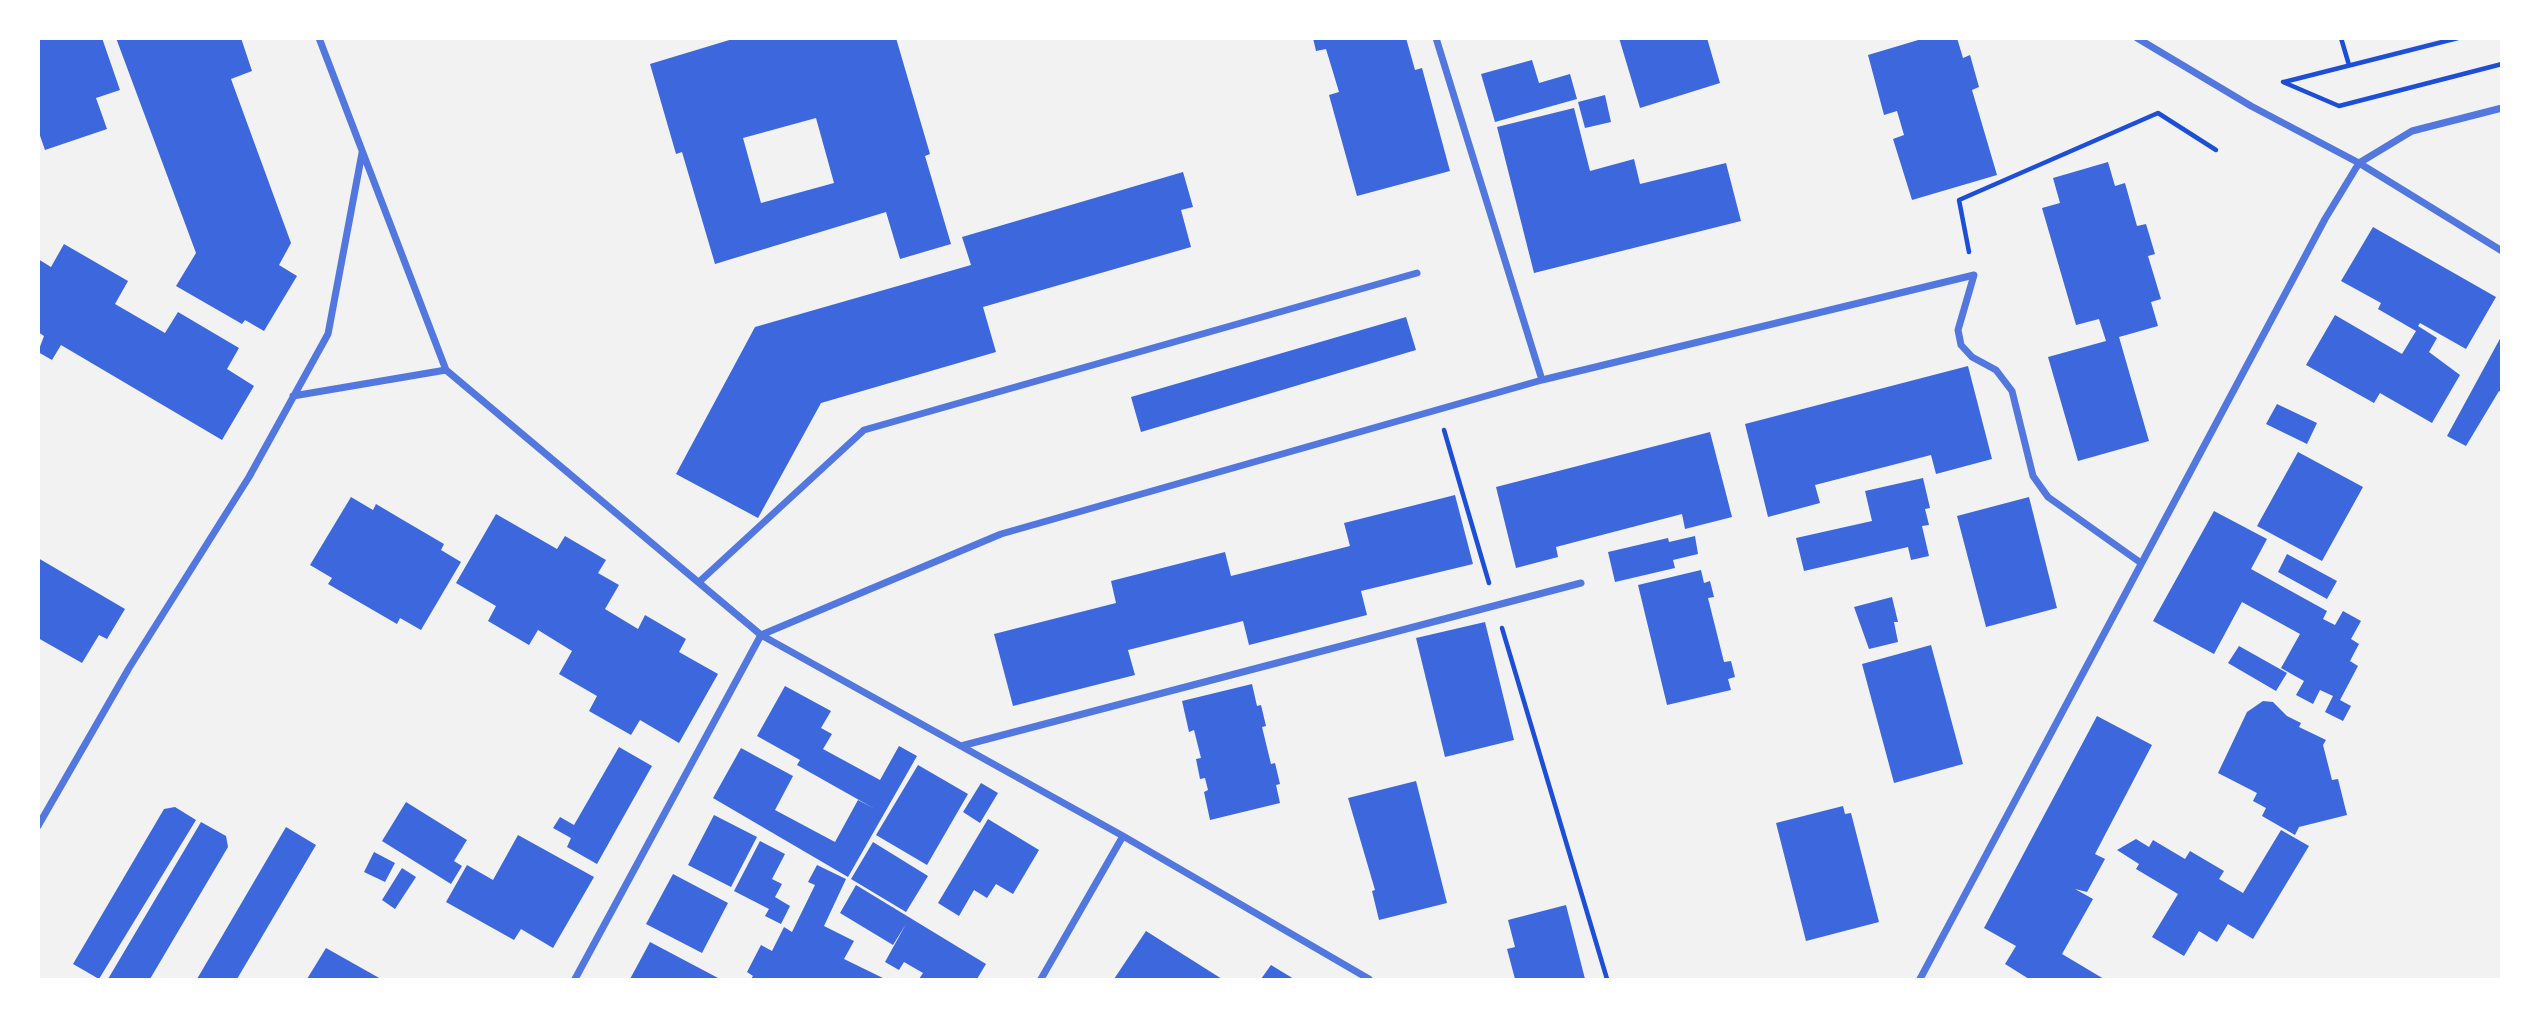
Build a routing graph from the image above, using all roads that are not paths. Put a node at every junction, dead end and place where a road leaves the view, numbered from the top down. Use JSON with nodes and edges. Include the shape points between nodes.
{"nodes":[{"id":1,"x":319,"y":38,"type":"edge"},
{"id":2,"x":1436,"y":38,"type":"edge"},
{"id":3,"x":2137,"y":38,"type":"edge"},
{"id":4,"x":2501,"y":108,"type":"edge"},
{"id":5,"x":362,"y":152,"type":"junction"},
{"id":6,"x":2359,"y":163,"type":"junction"},
{"id":7,"x":2501,"y":251,"type":"edge"},
{"id":8,"x":1417,"y":273,"type":"dead end"},
{"id":9,"x":446,"y":370,"type":"junction"},
{"id":10,"x":1542,"y":380,"type":"junction"},
{"id":11,"x":293,"y":396,"type":"junction"},
{"id":12,"x":2141,"y":563,"type":"junction"},
{"id":13,"x":699,"y":582,"type":"junction"},
{"id":14,"x":1581,"y":583,"type":"dead end"},
{"id":15,"x":761,"y":635,"type":"junction"},
{"id":16,"x":961,"y":746,"type":"junction"},
{"id":17,"x":38,"y":826,"type":"edge"},
{"id":18,"x":1123,"y":836,"type":"junction"},
{"id":19,"x":575,"y":979,"type":"edge"},
{"id":20,"x":1041,"y":979,"type":"edge"},
{"id":21,"x":1369,"y":979,"type":"edge"},
{"id":22,"x":1920,"y":979,"type":"edge"}],
"edges":[{"from":1,"to":5,"type":"street"},
{"from":2,"to":10,"type":"street"},
{"from":3,"to":6,"type":"street"},
{"from":4,"to":6,"type":"street","via":[[2412,131]]},
{"from":5,"to":9,"type":"street"},
{"from":5,"to":11,"type":"street","via":[[328,334]]},
{"from":6,"to":7,"type":"street"},
{"from":6,"to":12,"type":"street"},
{"from":8,"to":13,"type":"street","via":[[864,429]]},
{"from":9,"to":11,"type":"street"},
{"from":9,"to":13,"type":"street"},
{"from":10,"to":12,"type":"street","via":[[1974,275],[1958,330],[1961,345],[2006,380],[2033,476],[2048,497]]},
{"from":10,"to":15,"type":"street","via":[[1000,534]]},
{"from":11,"to":17,"type":"street"},
{"from":12,"to":22,"type":"street"},
{"from":13,"to":15,"type":"street"},
{"from":14,"to":16,"type":"street"},
{"from":15,"to":16,"type":"street"},
{"from":15,"to":19,"type":"street"},
{"from":16,"to":18,"type":"street"},
{"from":18,"to":20,"type":"street"},
{"from":18,"to":21,"type":"street"}]}
